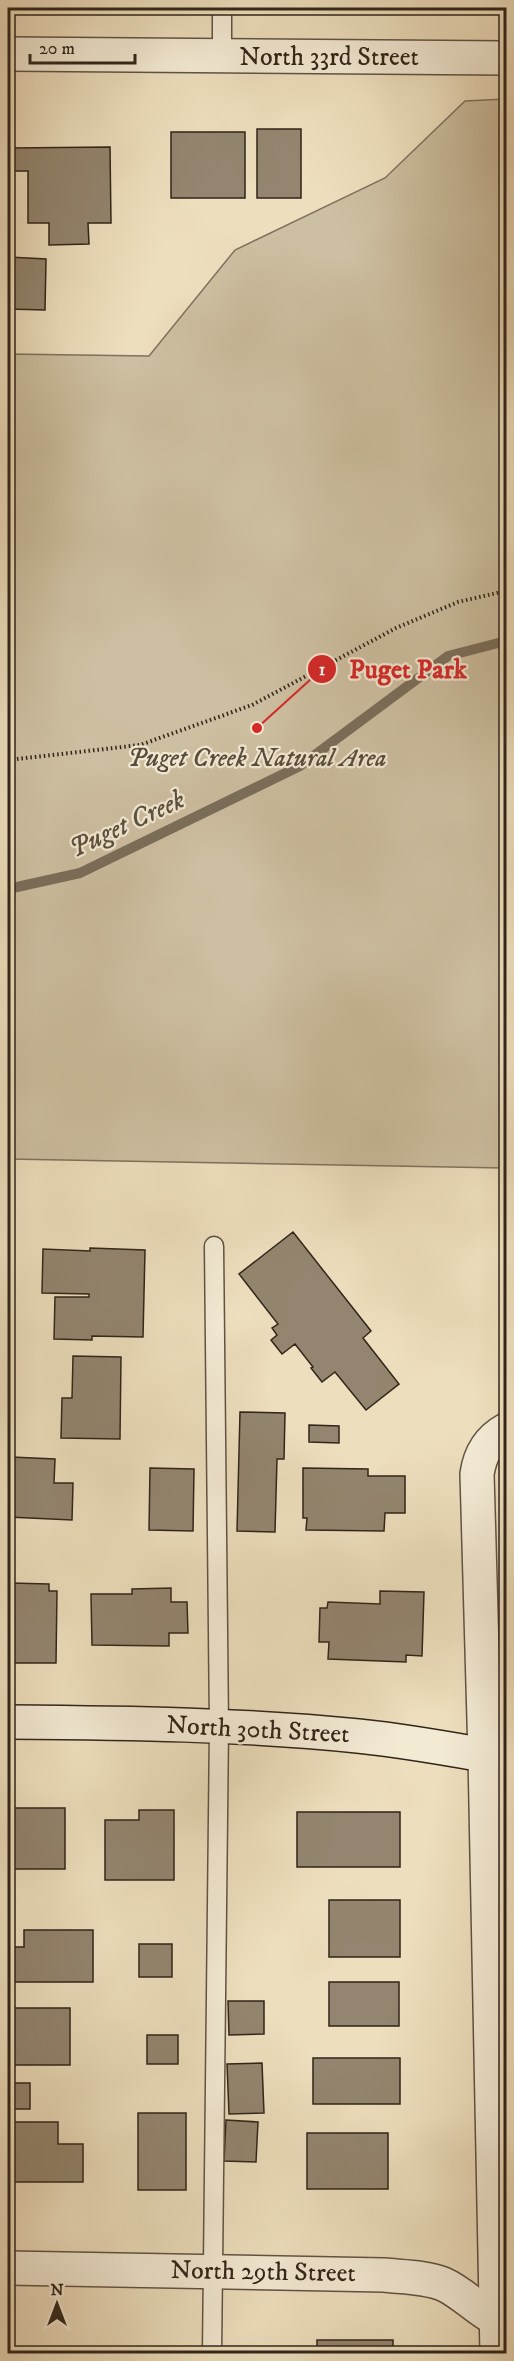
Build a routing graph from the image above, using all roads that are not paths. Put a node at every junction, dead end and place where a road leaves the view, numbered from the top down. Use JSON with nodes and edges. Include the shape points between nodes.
{"nodes":[{"id":1,"x":222,"y":8,"type":"edge"},
{"id":2,"x":8,"y":54,"type":"edge"},
{"id":3,"x":222,"y":56,"type":"junction"},
{"id":4,"x":507,"y":58,"type":"edge"},
{"id":5,"x":214,"y":1246,"type":"dead end"},
{"id":6,"x":507,"y":1430,"type":"edge"},
{"id":7,"x":8,"y":1722,"type":"edge"},
{"id":8,"x":219,"y":1727,"type":"junction"},
{"id":9,"x":496,"y":1757,"type":"edge"},
{"id":10,"x":8,"y":2268,"type":"edge"},
{"id":11,"x":212,"y":2270,"type":"junction"},
{"id":12,"x":502,"y":2321,"type":"edge"},
{"id":13,"x":212,"y":2354,"type":"edge"},
{"id":14,"x":497,"y":2354,"type":"edge"}],
"edges":[{"from":1,"to":3,"type":"lane"},
{"from":2,"to":3,"type":"street","name":"North 33rd Street"},
{"from":3,"to":4,"type":"street","name":"North 33rd Street"},
{"from":5,"to":8,"type":"lane"},
{"from":6,"to":9,"type":"street","via":[[490,1442],[479,1457],[477,1474]]},
{"from":7,"to":8,"type":"street","name":"North 30th Street"},
{"from":8,"to":9,"type":"street","name":"North 30th Street","via":[[360,1736]]},
{"from":8,"to":11,"type":"lane"},
{"from":9,"to":12,"type":"street"},
{"from":10,"to":11,"type":"street","name":"North 29th Street"},
{"from":11,"to":12,"type":"street","name":"North 29th Street","via":[[421,2279],[442,2283]]},
{"from":11,"to":13,"type":"lane"},
{"from":12,"to":14,"type":"street"}]}
